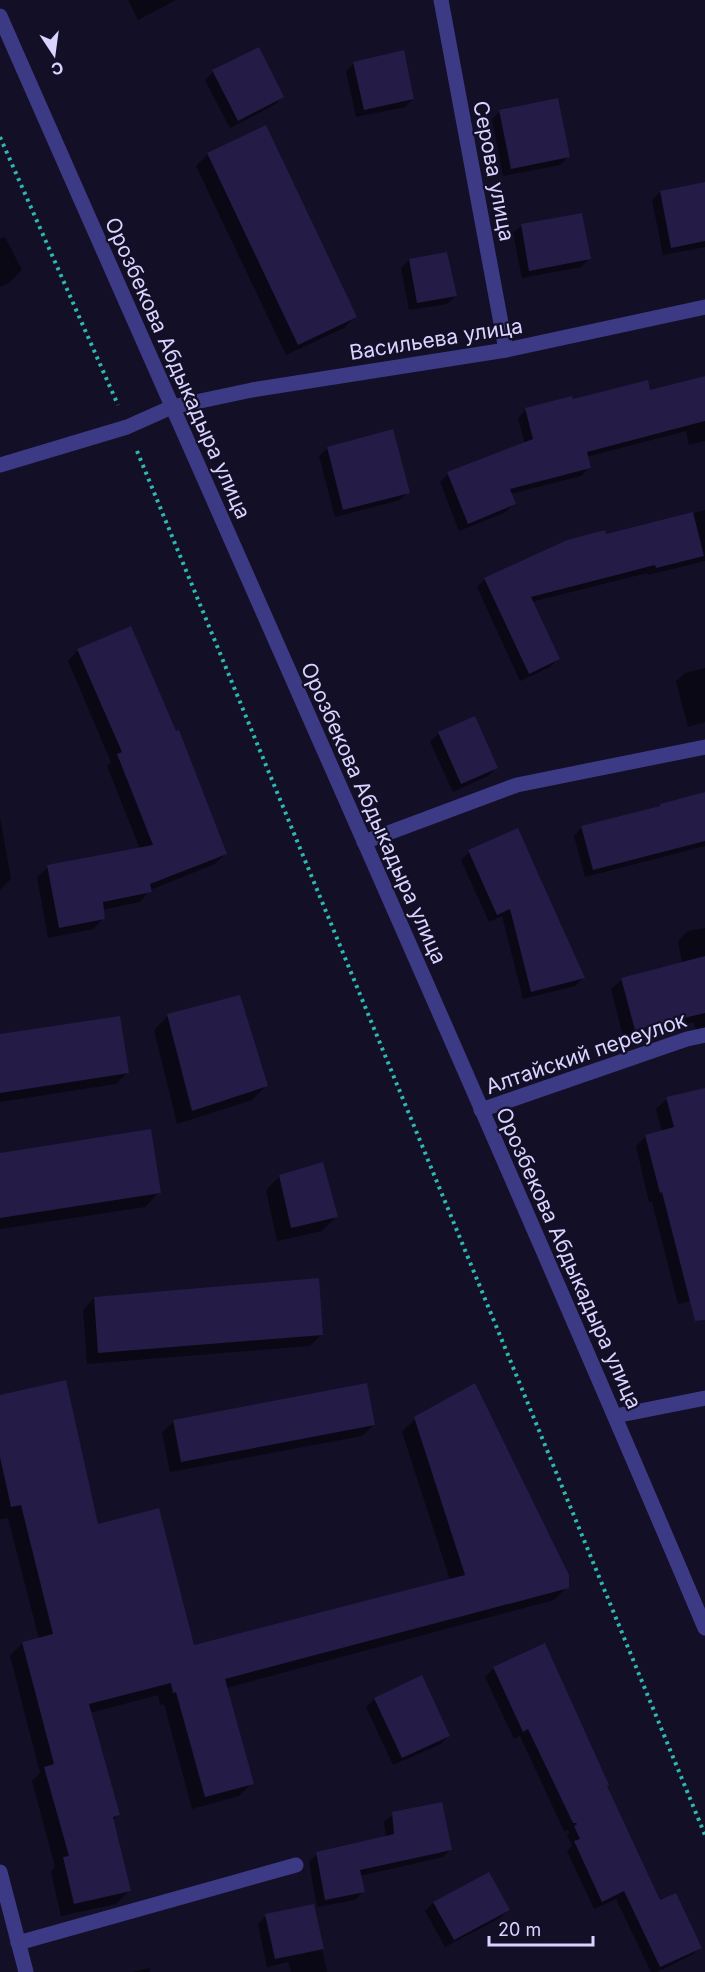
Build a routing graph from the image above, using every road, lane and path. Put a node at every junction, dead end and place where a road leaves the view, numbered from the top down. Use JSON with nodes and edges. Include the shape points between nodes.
{"nodes":[{"id":1,"x":441,"y":0,"type":"edge"},
{"id":2,"x":0,"y":16,"type":"edge"},
{"id":3,"x":0,"y":137,"type":"edge"},
{"id":4,"x":705,"y":307,"type":"edge"},
{"id":5,"x":506,"y":350,"type":"junction"},
{"id":6,"x":172,"y":407,"type":"junction"},
{"id":7,"x":127,"y":427,"type":"junction"},
{"id":8,"x":0,"y":465,"type":"edge"},
{"id":9,"x":705,"y":747,"type":"edge"},
{"id":10,"x":364,"y":842,"type":"junction"},
{"id":11,"x":705,"y":1035,"type":"edge"},
{"id":12,"x":481,"y":1110,"type":"junction"},
{"id":13,"x":705,"y":1398,"type":"edge"},
{"id":14,"x":615,"y":1416,"type":"junction"},
{"id":15,"x":705,"y":1628,"type":"edge"},
{"id":16,"x":705,"y":1835,"type":"edge"},
{"id":17,"x":296,"y":1865,"type":"dead end"},
{"id":18,"x":0,"y":1872,"type":"edge"},
{"id":19,"x":18,"y":1943,"type":"junction"},
{"id":20,"x":26,"y":1972,"type":"edge"}],
"edges":[{"from":1,"to":5,"type":"street","name":"Серова улица"},
{"from":2,"to":6,"type":"street","name":"Орозбекова Абдыкадыра улица"},
{"from":3,"to":7,"type":"path"},
{"from":4,"to":5,"type":"street","name":"Васильева улица"},
{"from":5,"to":6,"type":"street","name":"Васильева улица","via":[[252,390]]},
{"from":6,"to":7,"type":"street","name":"Васильева улица"},
{"from":6,"to":10,"type":"street","name":"Орозбекова Абдыкадыра улица"},
{"from":7,"to":8,"type":"street","name":"Васильева улица"},
{"from":7,"to":16,"type":"path"},
{"from":9,"to":10,"type":"street","via":[[517,785]]},
{"from":10,"to":12,"type":"street","name":"Орозбекова Абдыкадыра улица"},
{"from":11,"to":12,"type":"street","name":"Алтайский переулок"},
{"from":12,"to":14,"type":"street","name":"Орозбекова Абдыкадыра улица"},
{"from":13,"to":14,"type":"street"},
{"from":14,"to":15,"type":"street","name":"Орозбекова Абдыкадыра улица"},
{"from":17,"to":19,"type":"street"},
{"from":18,"to":19,"type":"street"},
{"from":19,"to":20,"type":"street"}]}
